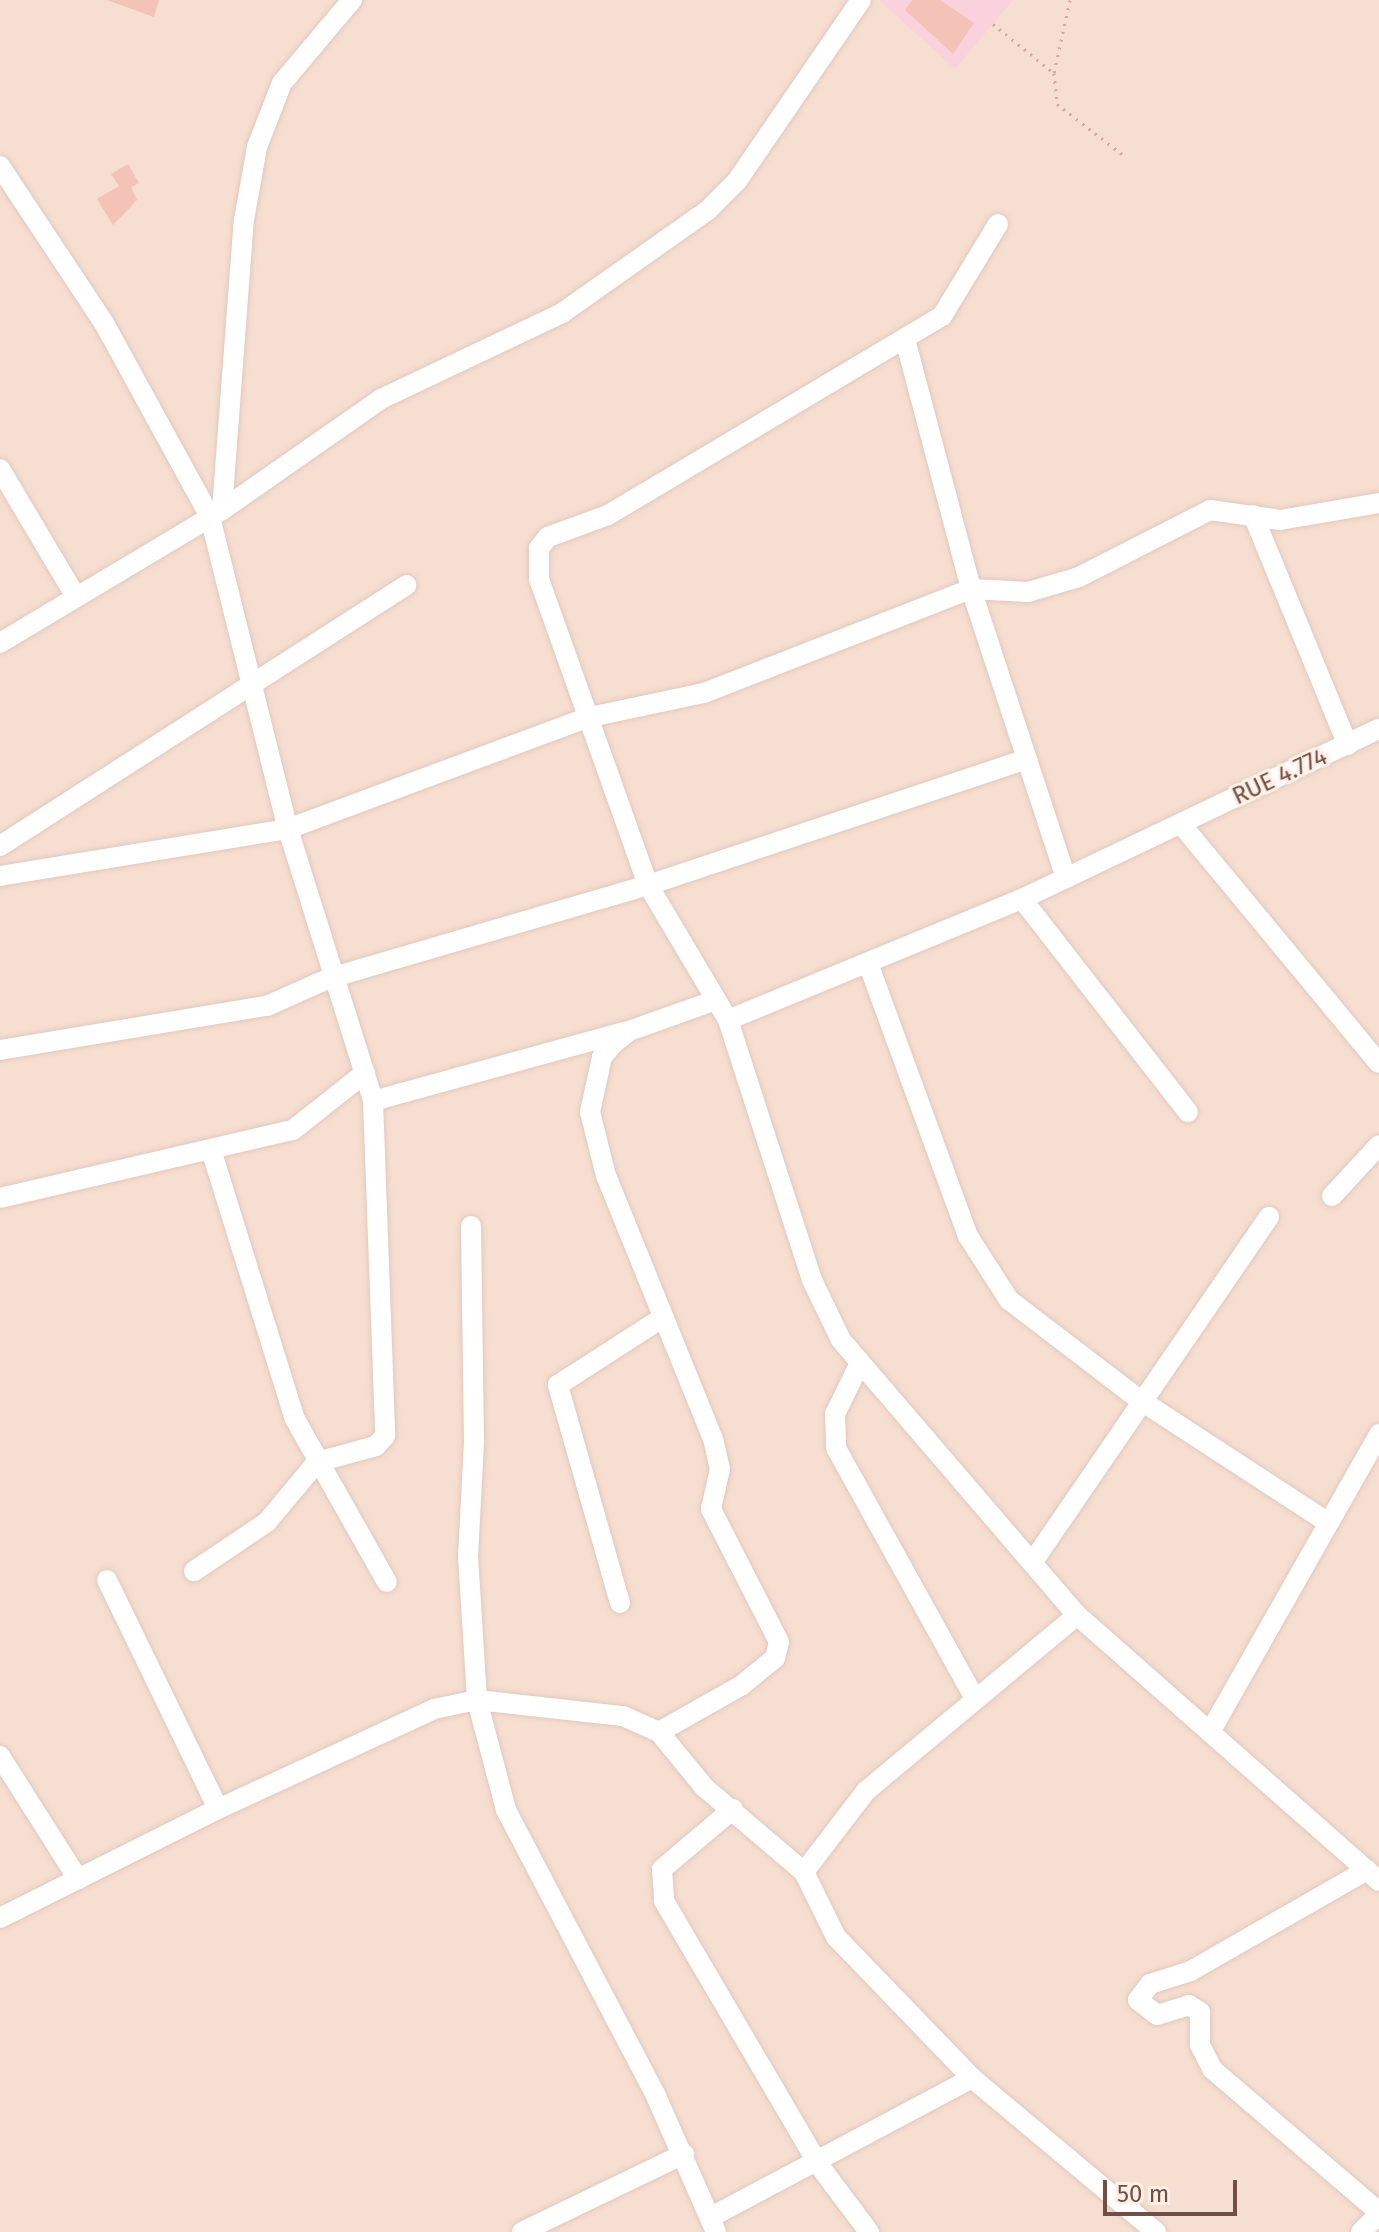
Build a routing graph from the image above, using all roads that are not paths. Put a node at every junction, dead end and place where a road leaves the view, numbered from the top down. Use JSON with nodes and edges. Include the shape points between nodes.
{"nodes":[{"id":1,"x":352,"y":0,"type":"edge"},
{"id":2,"x":861,"y":0,"type":"edge"},
{"id":3,"x":0,"y":166,"type":"edge"},
{"id":4,"x":998,"y":224,"type":"dead end"},
{"id":5,"x":905,"y":339,"type":"junction"},
{"id":6,"x":0,"y":469,"type":"edge"},
{"id":7,"x":1379,"y":503,"type":"edge"},
{"id":8,"x":216,"y":513,"type":"junction"},
{"id":9,"x":1253,"y":515,"type":"junction"},
{"id":10,"x":406,"y":585,"type":"dead end"},
{"id":11,"x":971,"y":589,"type":"junction"},
{"id":12,"x":76,"y":597,"type":"junction"},
{"id":13,"x":0,"y":643,"type":"edge"},
{"id":14,"x":250,"y":685,"type":"junction"},
{"id":15,"x":586,"y":718,"type":"junction"},
{"id":16,"x":1379,"y":729,"type":"edge"},
{"id":17,"x":1348,"y":745,"type":"junction"},
{"id":18,"x":1027,"y":759,"type":"junction"},
{"id":19,"x":1181,"y":824,"type":"junction"},
{"id":20,"x":288,"y":829,"type":"junction"},
{"id":21,"x":0,"y":846,"type":"edge"},
{"id":22,"x":0,"y":876,"type":"edge"},
{"id":23,"x":1066,"y":878,"type":"junction"},
{"id":24,"x":648,"y":885,"type":"junction"},
{"id":25,"x":1022,"y":899,"type":"junction"},
{"id":26,"x":868,"y":963,"type":"junction"},
{"id":27,"x":330,"y":978,"type":"junction"},
{"id":28,"x":716,"y":1000,"type":"junction"},
{"id":29,"x":728,"y":1020,"type":"junction"},
{"id":30,"x":629,"y":1031,"type":"junction"},
{"id":31,"x":0,"y":1050,"type":"edge"},
{"id":32,"x":1379,"y":1063,"type":"edge"},
{"id":33,"x":365,"y":1073,"type":"junction"},
{"id":34,"x":373,"y":1101,"type":"junction"},
{"id":35,"x":1188,"y":1112,"type":"dead end"},
{"id":36,"x":1379,"y":1145,"type":"edge"},
{"id":37,"x":212,"y":1153,"type":"junction"},
{"id":38,"x":1332,"y":1196,"type":"dead end"},
{"id":39,"x":0,"y":1198,"type":"edge"},
{"id":40,"x":1269,"y":1217,"type":"dead end"},
{"id":41,"x":471,"y":1226,"type":"dead end"},
{"id":42,"x":662,"y":1318,"type":"junction"},
{"id":43,"x":860,"y":1363,"type":"junction"},
{"id":44,"x":1140,"y":1400,"type":"junction"},
{"id":45,"x":1379,"y":1434,"type":"edge"},
{"id":46,"x":317,"y":1462,"type":"junction"},
{"id":47,"x":1329,"y":1523,"type":"junction"},
{"id":48,"x":1034,"y":1560,"type":"junction"},
{"id":49,"x":194,"y":1571,"type":"dead end"},
{"id":50,"x":107,"y":1580,"type":"dead end"},
{"id":51,"x":387,"y":1582,"type":"dead end"},
{"id":52,"x":620,"y":1603,"type":"dead end"},
{"id":53,"x":1077,"y":1615,"type":"junction"},
{"id":54,"x":974,"y":1697,"type":"junction"},
{"id":55,"x":477,"y":1700,"type":"junction"},
{"id":56,"x":659,"y":1732,"type":"junction"},
{"id":57,"x":1210,"y":1732,"type":"junction"},
{"id":58,"x":0,"y":1756,"type":"edge"},
{"id":59,"x":218,"y":1809,"type":"junction"},
{"id":60,"x":733,"y":1809,"type":"junction"},
{"id":61,"x":804,"y":1872,"type":"junction"},
{"id":62,"x":1373,"y":1876,"type":"edge"},
{"id":63,"x":78,"y":1879,"type":"junction"},
{"id":64,"x":0,"y":1918,"type":"edge"},
{"id":65,"x":972,"y":2078,"type":"junction"},
{"id":66,"x":684,"y":2154,"type":"junction"},
{"id":67,"x":818,"y":2164,"type":"junction"},
{"id":68,"x":1379,"y":2213,"type":"edge"},
{"id":69,"x":713,"y":2225,"type":"edge"},
{"id":70,"x":522,"y":2232,"type":"edge"},
{"id":71,"x":869,"y":2232,"type":"edge"},
{"id":72,"x":1156,"y":2232,"type":"edge"},
{"id":73,"x":1361,"y":2232,"type":"edge"}],
"edges":[{"from":1,"to":8,"type":"street","via":[[282,83],[257,147],[244,220]]},
{"from":2,"to":8,"type":"street","via":[[737,181],[708,210],[562,313],[381,399]]},
{"from":3,"to":8,"type":"street","via":[[104,323]]},
{"from":4,"to":5,"type":"street","via":[[942,316]]},
{"from":5,"to":11,"type":"street"},
{"from":5,"to":15,"type":"street","via":[[735,433],[608,515],[548,537],[539,548],[539,579]]},
{"from":6,"to":12,"type":"street"},
{"from":7,"to":9,"type":"street","via":[[1280,520]]},
{"from":8,"to":12,"type":"street"},
{"from":8,"to":14,"type":"street"},
{"from":9,"to":11,"type":"street","via":[[1210,510],[1047,588]]},
{"from":9,"to":17,"type":"street"},
{"from":10,"to":14,"type":"street"},
{"from":11,"to":15,"type":"street","via":[[704,693]]},
{"from":11,"to":18,"type":"street"},
{"from":12,"to":13,"type":"street"},
{"from":14,"to":20,"type":"street"},
{"from":14,"to":21,"type":"street"},
{"from":15,"to":20,"type":"street"},
{"from":15,"to":24,"type":"street"},
{"from":16,"to":17,"type":"street","name":"RUE 4.774"},
{"from":17,"to":19,"type":"street","name":"RUE 4.774"},
{"from":18,"to":23,"type":"street"},
{"from":18,"to":24,"type":"street"},
{"from":19,"to":23,"type":"street","name":"RUE 4.774"},
{"from":19,"to":32,"type":"street"},
{"from":20,"to":22,"type":"street"},
{"from":20,"to":27,"type":"street"},
{"from":23,"to":25,"type":"street","name":"RUE 4.774"},
{"from":24,"to":27,"type":"street"},
{"from":24,"to":28,"type":"street"},
{"from":25,"to":26,"type":"street","name":"RUE 4.774"},
{"from":25,"to":35,"type":"street"},
{"from":26,"to":29,"type":"street","name":"RUE 4.774"},
{"from":26,"to":44,"type":"street","via":[[981,1265],[1009,1300]]},
{"from":27,"to":31,"type":"street","via":[[267,1006]]},
{"from":27,"to":33,"type":"street"},
{"from":28,"to":29,"type":"street"},
{"from":28,"to":30,"type":"street"},
{"from":29,"to":43,"type":"street","via":[[812,1280]]},
{"from":30,"to":34,"type":"street"},
{"from":30,"to":42,"type":"street","via":[[602,1057],[590,1112],[606,1176]]},
{"from":33,"to":34,"type":"street"},
{"from":33,"to":37,"type":"street","via":[[293,1130]]},
{"from":34,"to":46,"type":"street","via":[[388,1422],[376,1446]]},
{"from":36,"to":38,"type":"street"},
{"from":37,"to":39,"type":"street"},
{"from":37,"to":46,"type":"street","via":[[295,1419]]},
{"from":40,"to":44,"type":"street"},
{"from":41,"to":55,"type":"street","via":[[474,1442],[468,1556]]},
{"from":42,"to":52,"type":"street","via":[[558,1385]]},
{"from":42,"to":56,"type":"street","via":[[713,1439],[720,1469],[711,1509],[779,1642],[775,1658],[742,1685]]},
{"from":43,"to":48,"type":"street"},
{"from":43,"to":54,"type":"street","via":[[835,1414],[836,1448]]},
{"from":44,"to":47,"type":"street"},
{"from":44,"to":48,"type":"street"},
{"from":45,"to":47,"type":"street"},
{"from":46,"to":49,"type":"street","via":[[267,1522]]},
{"from":46,"to":51,"type":"street"},
{"from":47,"to":57,"type":"street"},
{"from":48,"to":53,"type":"street"},
{"from":50,"to":59,"type":"street"},
{"from":53,"to":54,"type":"street"},
{"from":53,"to":57,"type":"street"},
{"from":54,"to":61,"type":"street","via":[[866,1791]]},
{"from":55,"to":56,"type":"street","via":[[623,1716]]},
{"from":55,"to":59,"type":"street","via":[[434,1709]]},
{"from":55,"to":66,"type":"street","via":[[506,1810]]},
{"from":56,"to":60,"type":"street"},
{"from":57,"to":62,"type":"street"},
{"from":58,"to":63,"type":"street"},
{"from":59,"to":63,"type":"street"},
{"from":60,"to":61,"type":"street"},
{"from":60,"to":67,"type":"street","via":[[662,1869],[658,1882]]},
{"from":61,"to":65,"type":"street","via":[[836,1937]]},
{"from":62,"to":68,"type":"street","via":[[1191,1971],[1150,1984],[1138,2000],[1157,2015],[1189,2005],[1200,2012],[1200,2045],[1212,2069]]},
{"from":63,"to":64,"type":"street"},
{"from":65,"to":67,"type":"street"},
{"from":65,"to":72,"type":"street"},
{"from":66,"to":69,"type":"street"},
{"from":66,"to":70,"type":"street"},
{"from":67,"to":69,"type":"street"},
{"from":67,"to":71,"type":"street"},
{"from":68,"to":73,"type":"street"}]}
